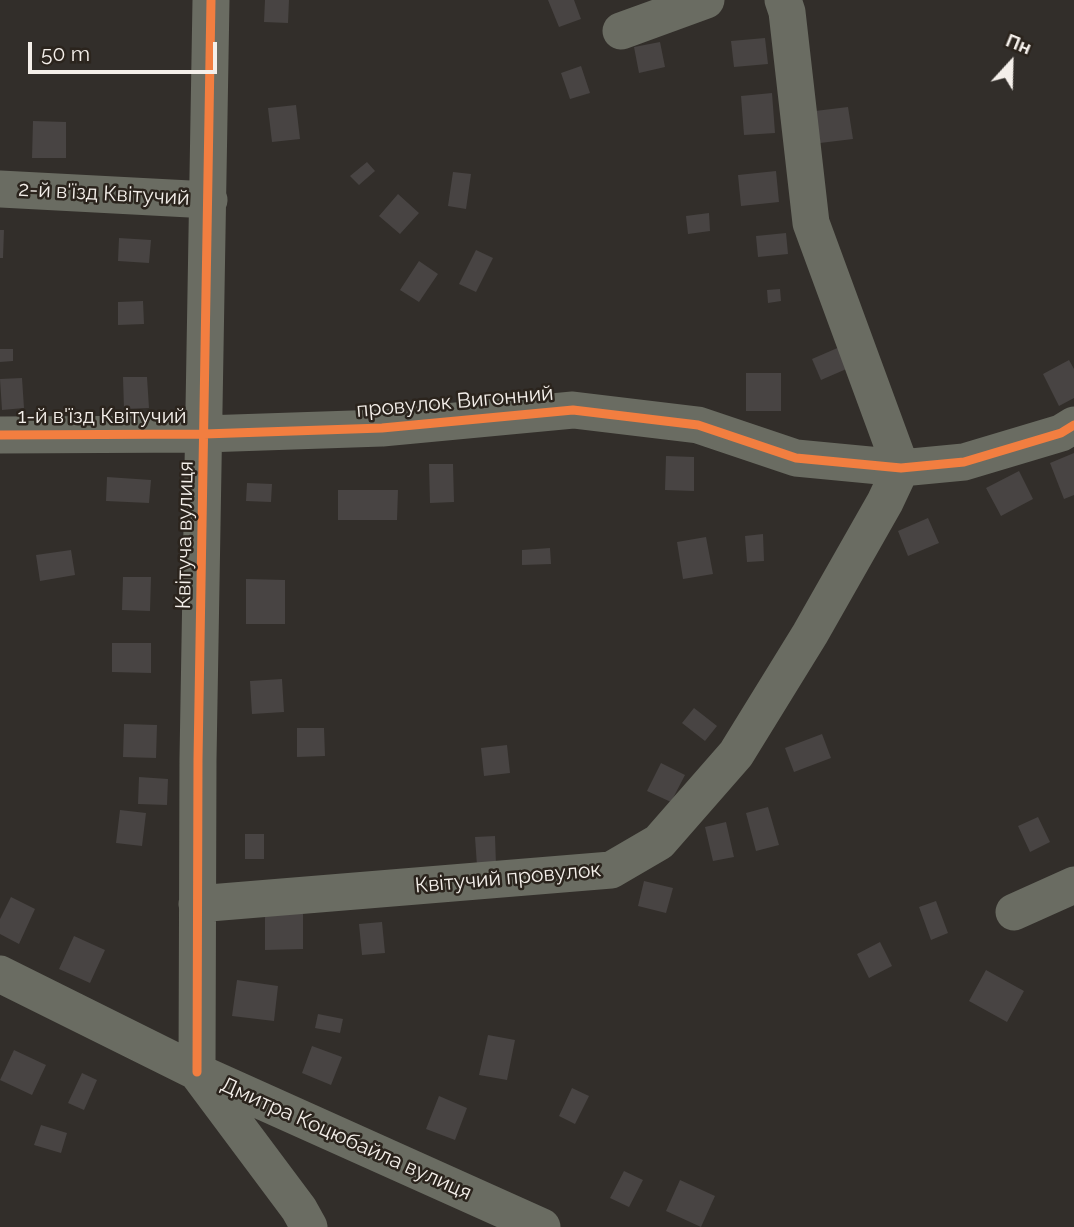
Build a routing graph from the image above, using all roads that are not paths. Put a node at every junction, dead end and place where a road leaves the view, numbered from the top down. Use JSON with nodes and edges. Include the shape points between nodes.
{"nodes":[{"id":1,"x":211,"y":0,"type":"edge"},
{"id":2,"x":706,"y":0,"type":"edge"},
{"id":3,"x":783,"y":0,"type":"edge"},
{"id":4,"x":621,"y":31,"type":"dead end"},
{"id":5,"x":0,"y":189,"type":"edge"},
{"id":6,"x":209,"y":200,"type":"junction"},
{"id":7,"x":1074,"y":425,"type":"edge"},
{"id":8,"x":204,"y":434,"type":"junction"},
{"id":9,"x":0,"y":435,"type":"edge"},
{"id":10,"x":901,"y":468,"type":"junction"},
{"id":11,"x":1074,"y":885,"type":"edge"},
{"id":12,"x":197,"y":904,"type":"junction"},
{"id":13,"x":1014,"y":912,"type":"dead end"},
{"id":14,"x":0,"y":974,"type":"edge"},
{"id":15,"x":197,"y":1072,"type":"junction"},
{"id":16,"x":309,"y":1227,"type":"edge"},
{"id":17,"x":542,"y":1227,"type":"edge"}],
"edges":[{"from":1,"to":6,"type":"street","name":"Квітуча вулиця"},
{"from":2,"to":4,"type":"street"},
{"from":3,"to":10,"type":"street","via":[[811,223]]},
{"from":5,"to":6,"type":"street","name":"2-й в'їзд Квітучий"},
{"from":6,"to":8,"type":"street","name":"Квітуча вулиця"},
{"from":7,"to":10,"type":"street","name":"провулок Вигонний","via":[[964,462]]},
{"from":8,"to":9,"type":"street","name":"1-й в'їзд Квітучий"},
{"from":8,"to":10,"type":"street","name":"провулок Вигонний","via":[[382,428],[573,410],[698,425],[796,458]]},
{"from":8,"to":12,"type":"street","name":"Квітуча вулиця"},
{"from":10,"to":12,"type":"street","name":"Квітучий провулок","via":[[817,622],[736,754],[659,842],[611,870]]},
{"from":11,"to":13,"type":"street"},
{"from":12,"to":15,"type":"street","name":"Квітуча вулиця"},
{"from":14,"to":15,"type":"street","name":"Дмитра Коцюбайла вулиця"},
{"from":15,"to":16,"type":"street"},
{"from":15,"to":17,"type":"street","name":"Дмитра Коцюбайла вулиця"}]}
